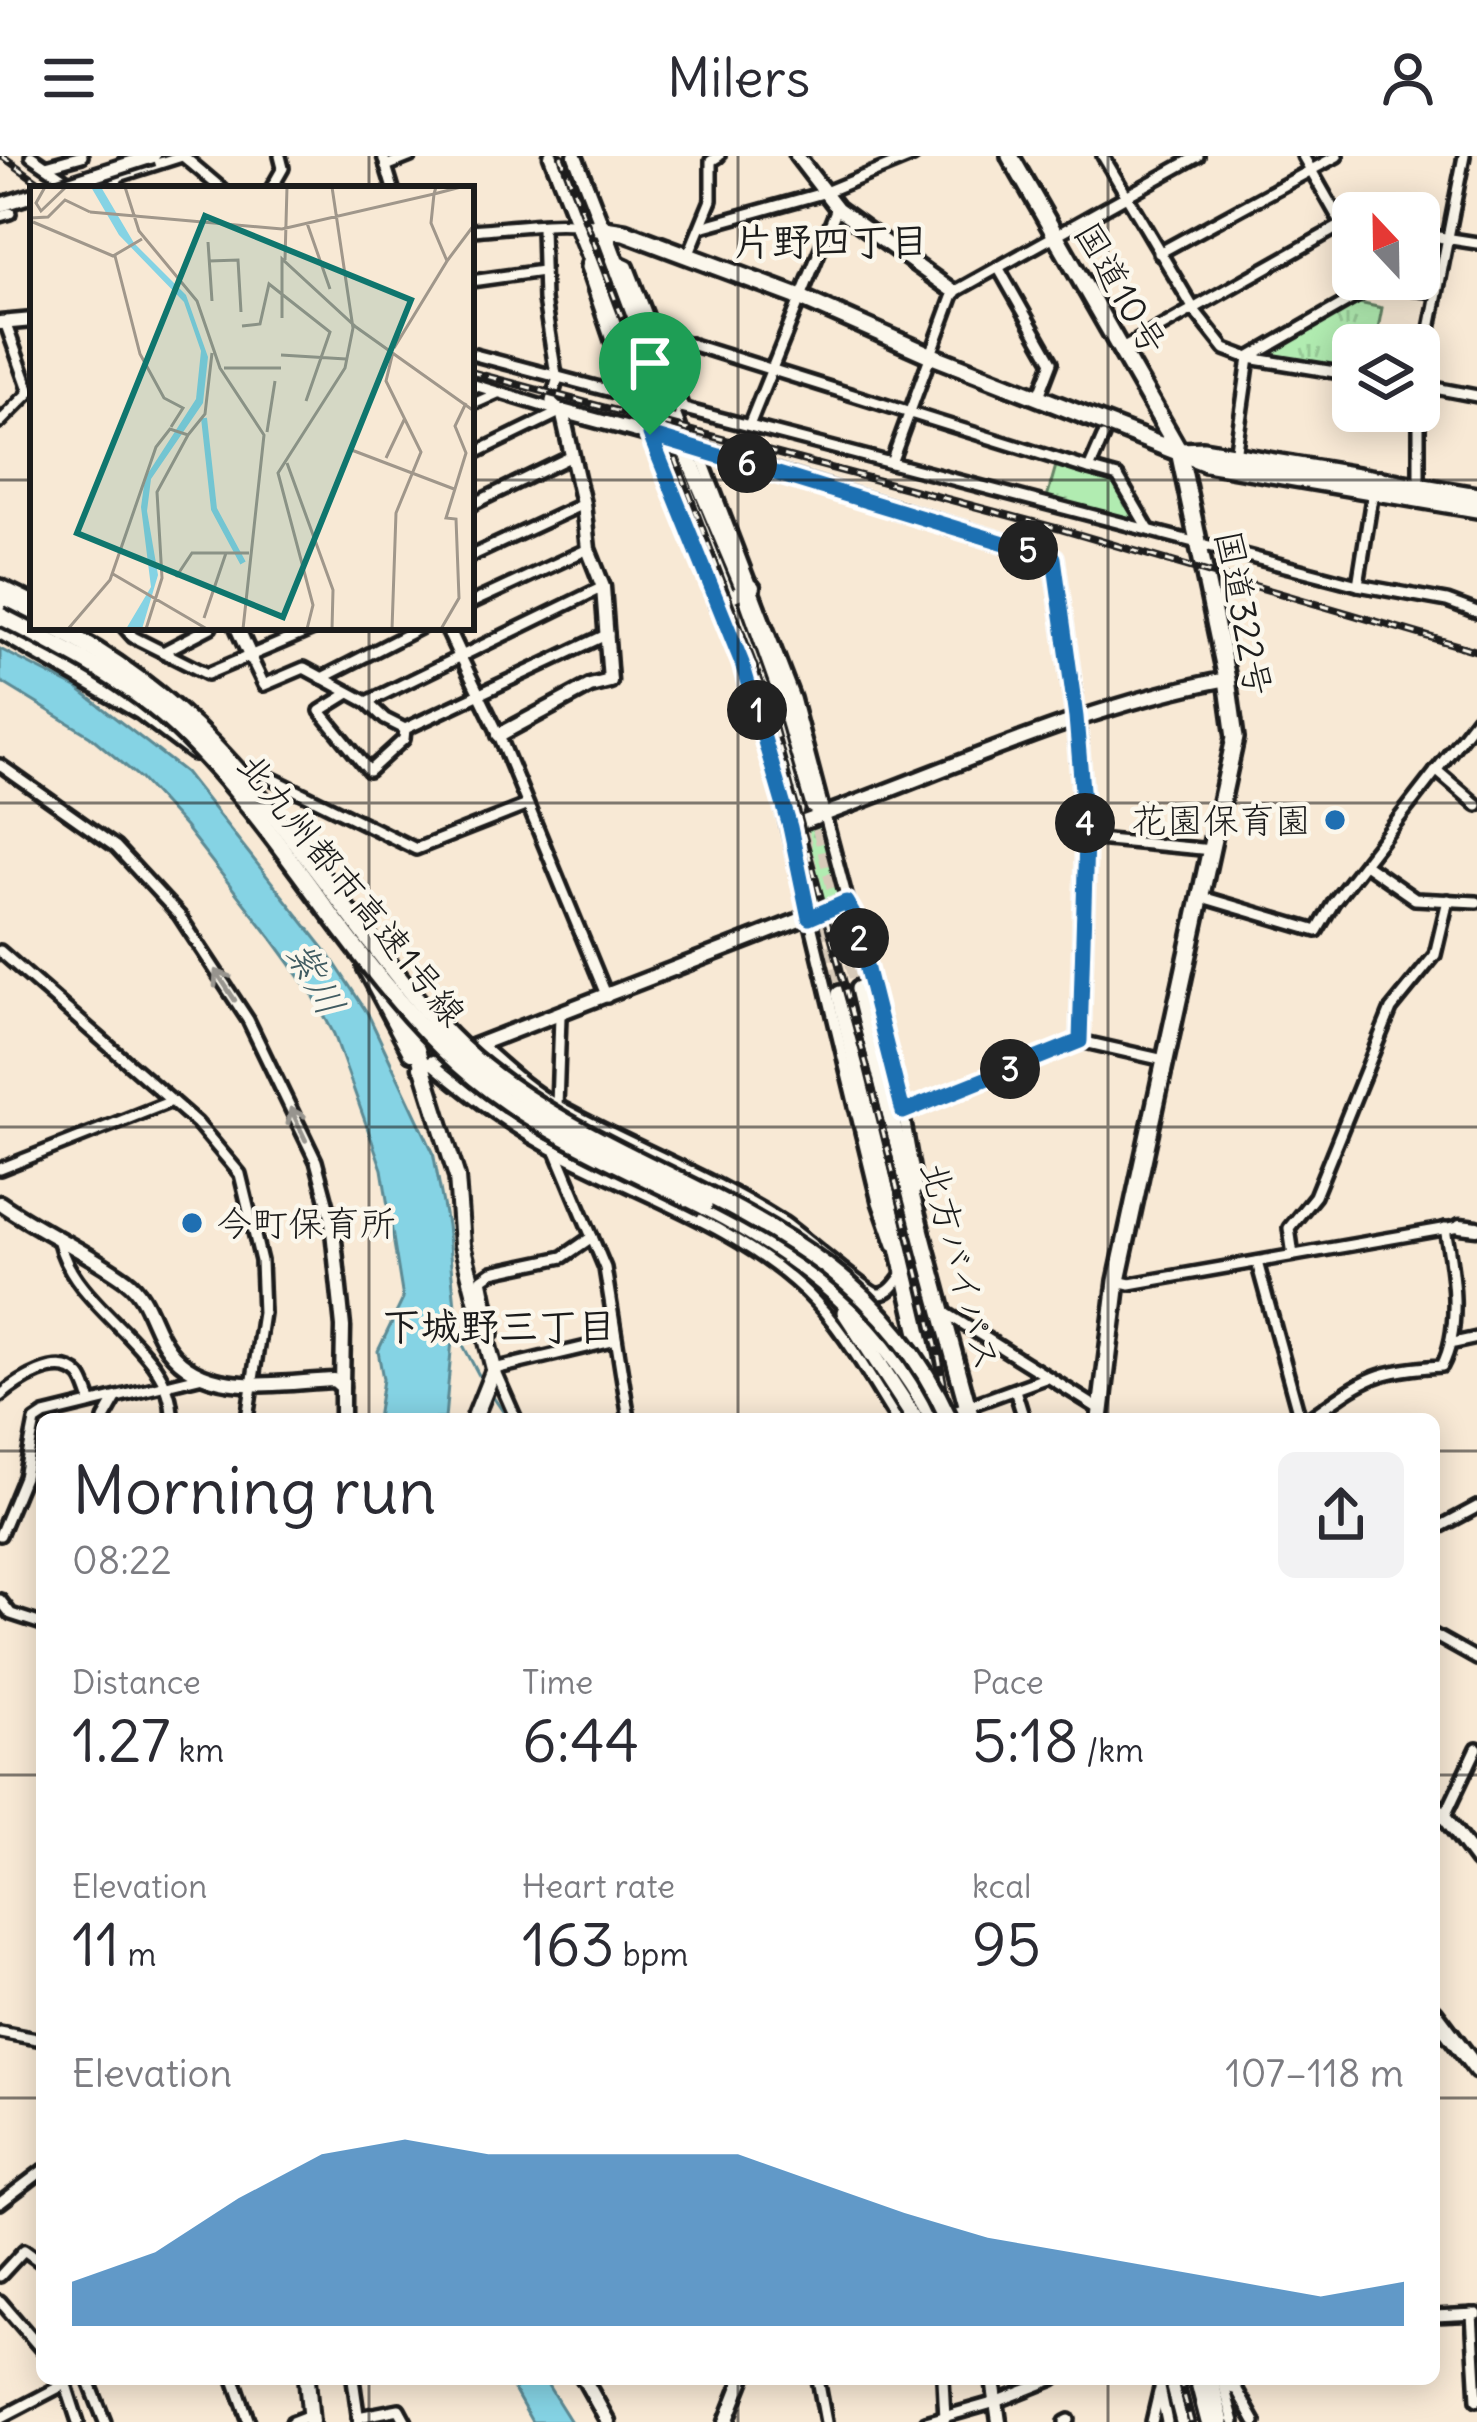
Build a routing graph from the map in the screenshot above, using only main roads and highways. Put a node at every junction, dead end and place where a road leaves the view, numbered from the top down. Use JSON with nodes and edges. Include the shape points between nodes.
{"nodes":[{"id":1,"x":1010,"y":156,"type":"edge"},
{"id":2,"x":602,"y":226,"type":"junction"},
{"id":3,"x":1179,"y":452,"type":"junction"},
{"id":4,"x":1477,"y":496,"type":"edge"},
{"id":5,"x":1477,"y":509,"type":"edge"},
{"id":6,"x":0,"y":588,"type":"edge"},
{"id":7,"x":0,"y":600,"type":"edge"},
{"id":8,"x":30,"y":603,"type":"edge"},
{"id":9,"x":30,"y":614,"type":"edge"},
{"id":10,"x":0,"y":618,"type":"edge"},
{"id":11,"x":0,"y":630,"type":"edge"},
{"id":12,"x":62,"y":630,"type":"edge"},
{"id":13,"x":62,"y":630,"type":"edge"},
{"id":14,"x":80,"y":630,"type":"edge"},
{"id":15,"x":213,"y":754,"type":"junction"},
{"id":16,"x":859,"y":989,"type":"tunnel mouth"},
{"id":17,"x":840,"y":994,"type":"tunnel mouth"},
{"id":18,"x":426,"y":1066,"type":"junction"},
{"id":19,"x":704,"y":1206,"type":"junction"},
{"id":20,"x":860,"y":1295,"type":"junction"},
{"id":21,"x":476,"y":1413,"type":"edge"},
{"id":22,"x":912,"y":1413,"type":"edge"},
{"id":23,"x":935,"y":1413,"type":"edge"},
{"id":24,"x":936,"y":1413,"type":"edge"},
{"id":25,"x":938,"y":1413,"type":"edge"},
{"id":26,"x":965,"y":1413,"type":"edge"},
{"id":27,"x":966,"y":1413,"type":"edge"},
{"id":28,"x":1100,"y":1413,"type":"edge"},
{"id":29,"x":1440,"y":2021,"type":"edge"},
{"id":30,"x":1477,"y":2070,"type":"edge"},
{"id":31,"x":307,"y":2385,"type":"edge"},
{"id":32,"x":1166,"y":2385,"type":"edge"},
{"id":33,"x":1185,"y":2385,"type":"edge"},
{"id":34,"x":1200,"y":2385,"type":"edge"},
{"id":35,"x":1219,"y":2385,"type":"edge"},
{"id":36,"x":310,"y":2419,"type":"edge"},
{"id":37,"x":1184,"y":2422,"type":"edge"},
{"id":38,"x":1194,"y":2422,"type":"edge"},
{"id":39,"x":1209,"y":2422,"type":"edge"},
{"id":40,"x":1221,"y":2422,"type":"edge"}],
"edges":[{"from":1,"to":3,"type":"highway","name":"国道10号"},
{"from":2,"to":2,"type":"highway","via":[[688,459],[748,590],[783,698],[806,814],[578,225]]},
{"from":2,"to":3,"type":"highway"},
{"from":3,"to":4,"type":"highway"},
{"from":3,"to":5,"type":"highway"},
{"from":3,"to":28,"type":"highway","name":"国道322号","via":[[1235,738],[1117,1281]]},
{"from":6,"to":8,"type":"highway"},
{"from":7,"to":9,"type":"highway"},
{"from":10,"to":15,"type":"highway","name":"北九州都市高速1号線","bridge":true,"via":[[120,682]]},
{"from":10,"to":18,"type":"main road","via":[[154,710],[224,775],[292,858]]},
{"from":11,"to":15,"type":"highway","bridge":true},
{"from":12,"to":15,"type":"highway","name":"北九州都市高速1号線","bridge":true,"via":[[162,694]]},
{"from":13,"to":18,"type":"main road","via":[[146,681],[225,752],[297,841],[379,967]]},
{"from":14,"to":15,"type":"highway","bridge":true,"via":[[164,689],[194,718]]},
{"from":15,"to":19,"type":"highway","name":"北九州都市高速1号線","bridge":true,"via":[[408,1011],[460,1065],[538,1122]]},
{"from":15,"to":20,"type":"highway","name":"北九州都市高速1号線","bridge":true,"via":[[469,1054],[530,1100],[775,1228]]},
{"from":16,"to":27,"type":"highway","name":"北方バイパス"},
{"from":17,"to":25,"type":"highway","name":"北方バイパス"},
{"from":18,"to":21,"type":"main road","via":[[458,1177],[462,1245],[494,1369]]},
{"from":19,"to":22,"type":"highway","via":[[834,1299]]},
{"from":19,"to":23,"type":"highway","name":"北九州都市高速1号線","via":[[796,1260],[850,1305]]},
{"from":20,"to":24,"type":"highway","name":"北九州都市高速1号線","bridge":true,"via":[[908,1350]]},
{"from":20,"to":26,"type":"highway","bridge":true},
{"from":29,"to":30,"type":"highway"},
{"from":31,"to":36,"type":"main road"},
{"from":32,"to":37,"type":"highway"},
{"from":33,"to":38,"type":"highway"},
{"from":34,"to":39,"type":"highway"},
{"from":35,"to":40,"type":"highway"}]}
